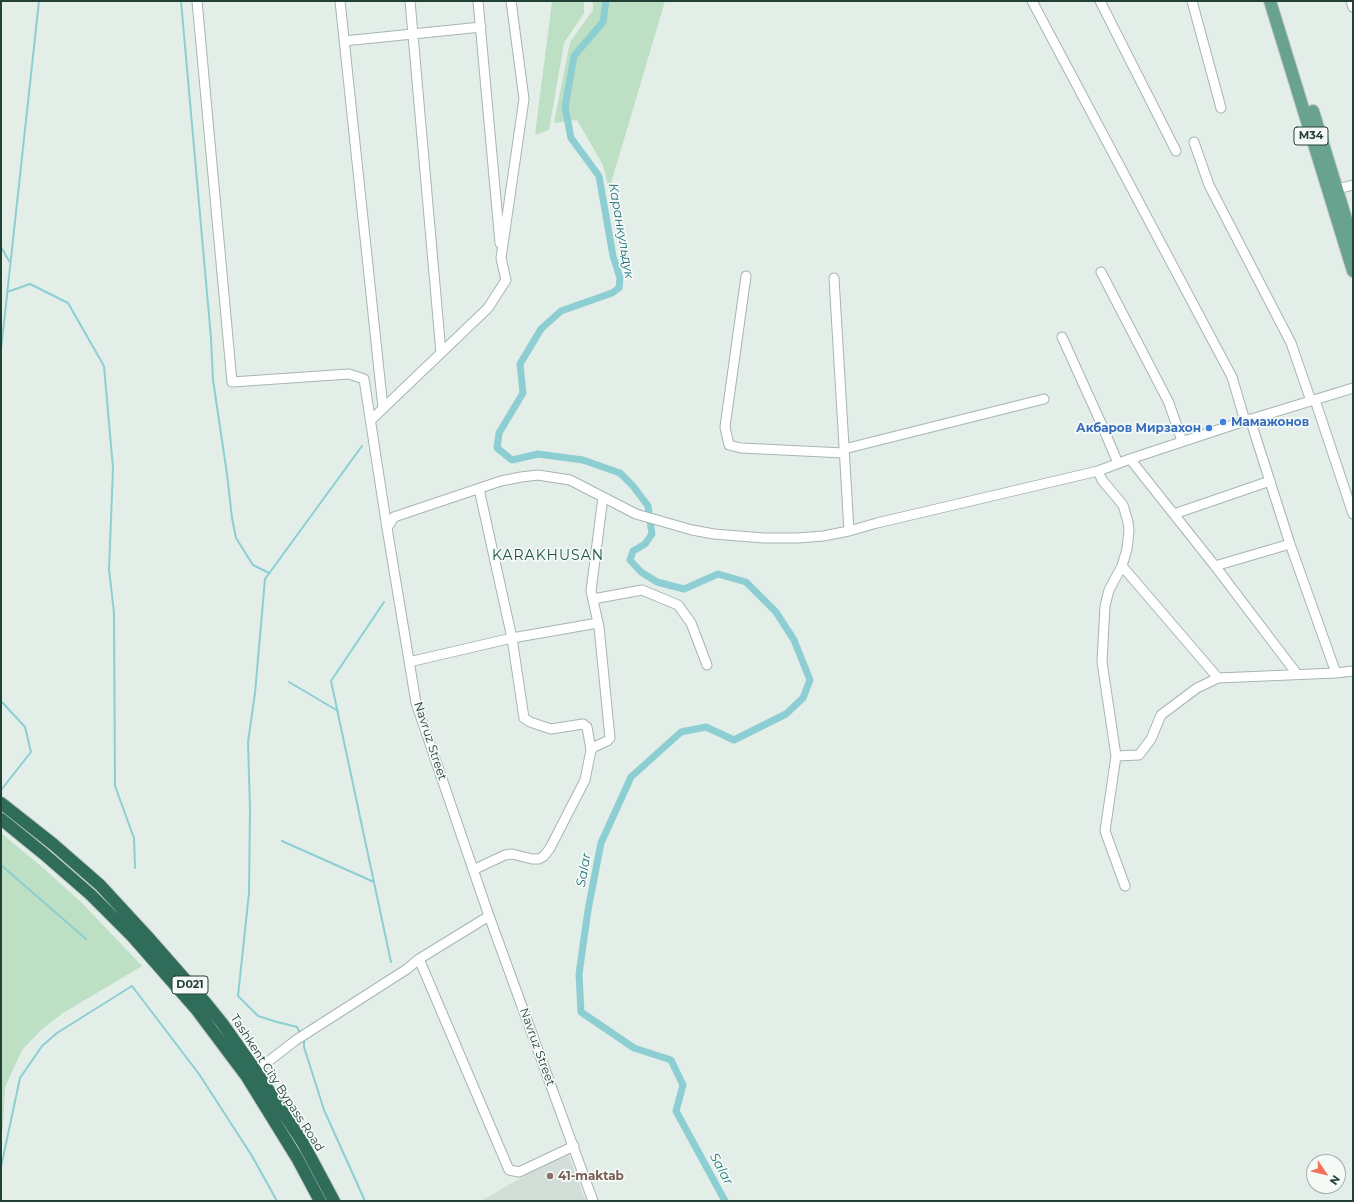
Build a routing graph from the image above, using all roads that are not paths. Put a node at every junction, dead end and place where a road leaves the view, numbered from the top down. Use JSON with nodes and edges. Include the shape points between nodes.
{"nodes":[{"id":1,"x":197,"y":1,"type":"edge"},
{"id":2,"x":340,"y":1,"type":"edge"},
{"id":3,"x":410,"y":1,"type":"edge"},
{"id":4,"x":478,"y":1,"type":"edge"},
{"id":5,"x":511,"y":1,"type":"edge"},
{"id":6,"x":1032,"y":1,"type":"edge"},
{"id":7,"x":1100,"y":1,"type":"edge"},
{"id":8,"x":1192,"y":1,"type":"edge"},
{"id":9,"x":1270,"y":1,"type":"edge"},
{"id":10,"x":1278,"y":1,"type":"edge"},
{"id":11,"x":1351,"y":1,"type":"edge"},
{"id":12,"x":1353,"y":7,"type":"edge"},
{"id":13,"x":481,"y":27,"type":"junction"},
{"id":14,"x":413,"y":33,"type":"junction"},
{"id":15,"x":344,"y":41,"type":"junction"},
{"id":16,"x":1221,"y":108,"type":"dead end"},
{"id":17,"x":1194,"y":142,"type":"dead end"},
{"id":18,"x":1176,"y":151,"type":"dead end"},
{"id":19,"x":1353,"y":185,"type":"edge"},
{"id":20,"x":1337,"y":189,"type":"junction"},
{"id":21,"x":1353,"y":242,"type":"edge"},
{"id":22,"x":501,"y":258,"type":"junction"},
{"id":23,"x":1353,"y":271,"type":"edge"},
{"id":24,"x":1101,"y":272,"type":"dead end"},
{"id":25,"x":746,"y":276,"type":"dead end"},
{"id":26,"x":834,"y":278,"type":"dead end"},
{"id":27,"x":1062,"y":337,"type":"dead end"},
{"id":28,"x":441,"y":353,"type":"junction"},
{"id":29,"x":1353,"y":388,"type":"edge"},
{"id":30,"x":1044,"y":399,"type":"dead end"},
{"id":31,"x":1313,"y":400,"type":"junction"},
{"id":32,"x":383,"y":408,"type":"junction"},
{"id":33,"x":370,"y":420,"type":"junction"},
{"id":34,"x":1248,"y":420,"type":"junction"},
{"id":35,"x":1182,"y":441,"type":"junction"},
{"id":36,"x":844,"y":451,"type":"junction"},
{"id":37,"x":1130,"y":459,"type":"junction"},
{"id":38,"x":1118,"y":464,"type":"junction"},
{"id":39,"x":1098,"y":471,"type":"junction"},
{"id":40,"x":1270,"y":481,"type":"junction"},
{"id":41,"x":479,"y":489,"type":"junction"},
{"id":42,"x":603,"y":497,"type":"junction"},
{"id":43,"x":384,"y":510,"type":"junction"},
{"id":44,"x":1174,"y":514,"type":"junction"},
{"id":45,"x":1353,"y":514,"type":"edge"},
{"id":46,"x":394,"y":517,"type":"junction"},
{"id":47,"x":387,"y":528,"type":"junction"},
{"id":48,"x":849,"y":532,"type":"junction"},
{"id":49,"x":1290,"y":544,"type":"junction"},
{"id":50,"x":1122,"y":566,"type":"junction"},
{"id":51,"x":1215,"y":566,"type":"junction"},
{"id":52,"x":593,"y":599,"type":"junction"},
{"id":53,"x":598,"y":623,"type":"junction"},
{"id":54,"x":512,"y":638,"type":"junction"},
{"id":55,"x":409,"y":662,"type":"junction"},
{"id":56,"x":707,"y":665,"type":"dead end"},
{"id":57,"x":1353,"y":671,"type":"edge"},
{"id":58,"x":1336,"y":673,"type":"junction"},
{"id":59,"x":1297,"y":674,"type":"junction"},
{"id":60,"x":1218,"y":678,"type":"junction"},
{"id":61,"x":591,"y":750,"type":"junction"},
{"id":62,"x":1116,"y":756,"type":"junction"},
{"id":63,"x":2,"y":804,"type":"edge"},
{"id":64,"x":1,"y":819,"type":"edge"},
{"id":65,"x":473,"y":870,"type":"junction"},
{"id":66,"x":1125,"y":886,"type":"dead end"},
{"id":67,"x":489,"y":916,"type":"junction"},
{"id":68,"x":419,"y":959,"type":"junction"},
{"id":69,"x":256,"y":1071,"type":"junction"},
{"id":70,"x":574,"y":1146,"type":"junction"},
{"id":71,"x":320,"y":1201,"type":"edge"},
{"id":72,"x":334,"y":1201,"type":"edge"},
{"id":73,"x":593,"y":1201,"type":"edge"}],
"edges":[{"from":1,"to":33,"type":"street","name":"Navruz Street","via":[[232,382],[349,374],[364,379]]},
{"from":2,"to":15,"type":"street"},
{"from":3,"to":14,"type":"street"},
{"from":4,"to":13,"type":"street"},
{"from":5,"to":22,"type":"street","via":[[524,99]]},
{"from":6,"to":34,"type":"street","via":[[1232,377]]},
{"from":7,"to":18,"type":"street"},
{"from":8,"to":16,"type":"street"},
{"from":9,"to":23,"type":"main road","number":"M34"},
{"from":10,"to":20,"type":"main road","number":"M34"},
{"from":11,"to":12,"type":"street"},
{"from":13,"to":14,"type":"street"},
{"from":13,"to":22,"type":"street"},
{"from":14,"to":15,"type":"street"},
{"from":14,"to":28,"type":"street"},
{"from":15,"to":32,"type":"street"},
{"from":17,"to":31,"type":"street","via":[[1209,185],[1291,343]]},
{"from":19,"to":20,"type":"street"},
{"from":20,"to":21,"type":"main road","number":"M34"},
{"from":22,"to":28,"type":"street","via":[[506,280],[488,308]]},
{"from":24,"to":35,"type":"street","via":[[1169,403]]},
{"from":25,"to":36,"type":"street","via":[[725,427],[729,445],[741,448]]},
{"from":26,"to":36,"type":"street"},
{"from":27,"to":38,"type":"street"},
{"from":28,"to":32,"type":"street"},
{"from":29,"to":31,"type":"street"},
{"from":30,"to":36,"type":"street"},
{"from":31,"to":34,"type":"street"},
{"from":31,"to":45,"type":"street"},
{"from":32,"to":33,"type":"street"},
{"from":33,"to":43,"type":"street","name":"Navruz Street"},
{"from":34,"to":35,"type":"street"},
{"from":34,"to":40,"type":"street"},
{"from":35,"to":37,"type":"street"},
{"from":36,"to":48,"type":"street"},
{"from":37,"to":38,"type":"street"},
{"from":37,"to":44,"type":"street"},
{"from":38,"to":39,"type":"street"},
{"from":39,"to":48,"type":"street","via":[[877,523]]},
{"from":39,"to":50,"type":"street","via":[[1102,480],[1123,505],[1127,517],[1129,531]]},
{"from":40,"to":44,"type":"street"},
{"from":40,"to":49,"type":"street"},
{"from":41,"to":42,"type":"street","via":[[501,481],[538,475],[570,480]]},
{"from":41,"to":46,"type":"street"},
{"from":41,"to":54,"type":"street"},
{"from":42,"to":48,"type":"street","via":[[636,514],[714,534],[798,538]]},
{"from":42,"to":52,"type":"street","via":[[591,591]]},
{"from":43,"to":46,"type":"street"},
{"from":43,"to":47,"type":"street","name":"Navruz Street"},
{"from":44,"to":51,"type":"street"},
{"from":46,"to":47,"type":"street"},
{"from":47,"to":55,"type":"street","name":"Navruz Street"},
{"from":49,"to":51,"type":"street"},
{"from":49,"to":58,"type":"street"},
{"from":50,"to":60,"type":"street"},
{"from":50,"to":62,"type":"street","via":[[1109,590],[1105,606],[1102,662]]},
{"from":51,"to":59,"type":"street"},
{"from":52,"to":53,"type":"street"},
{"from":52,"to":56,"type":"street","via":[[642,590],[678,605],[691,623]]},
{"from":53,"to":54,"type":"street"},
{"from":53,"to":61,"type":"street","via":[[610,738]]},
{"from":54,"to":55,"type":"street"},
{"from":54,"to":61,"type":"street","via":[[524,718],[551,729],[583,724],[587,727]]},
{"from":55,"to":65,"type":"street","name":"Navruz Street","via":[[416,703]]},
{"from":57,"to":58,"type":"street"},
{"from":58,"to":59,"type":"street"},
{"from":59,"to":60,"type":"street"},
{"from":60,"to":62,"type":"street","via":[[1197,688],[1161,715],[1151,739],[1138,755]]},
{"from":61,"to":65,"type":"street","via":[[585,780],[544,856],[532,859],[512,854],[505,855]]},
{"from":62,"to":66,"type":"street","via":[[1105,831]]},
{"from":63,"to":69,"type":"highway","name":"Tashkent City Bypass Road","number":"D021","via":[[105,890],[205,1002]]},
{"from":64,"to":71,"type":"highway","name":"Tashkent City Bypass Road","number":"D021","via":[[97,900],[196,1009],[246,1077],[297,1158]]},
{"from":65,"to":67,"type":"street","name":"Navruz Street"},
{"from":67,"to":68,"type":"street"},
{"from":67,"to":70,"type":"street","name":"Navruz Street"},
{"from":68,"to":69,"type":"street","via":[[296,1040]]},
{"from":68,"to":70,"type":"street","via":[[509,1170],[519,1172]]},
{"from":69,"to":72,"type":"highway","name":"Tashkent City Bypass Road","number":"D021","via":[[303,1143]]},
{"from":70,"to":73,"type":"street","name":"Navruz Street"}]}
